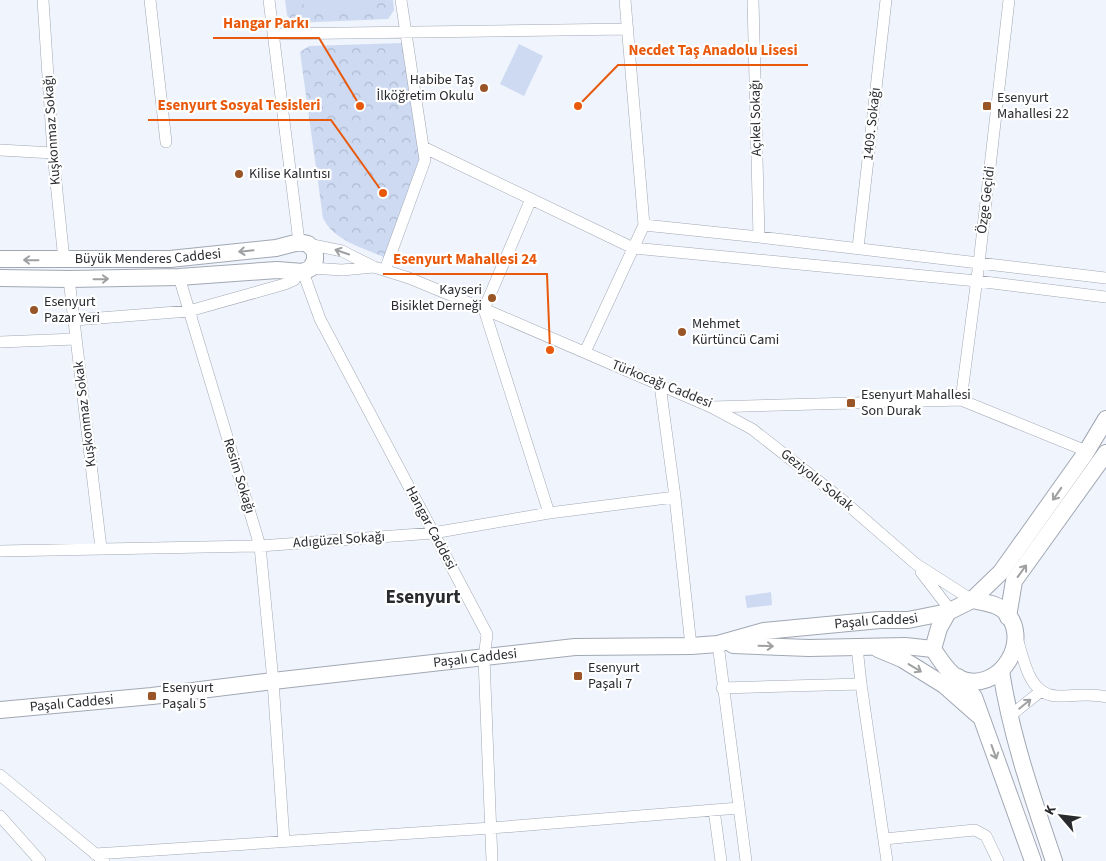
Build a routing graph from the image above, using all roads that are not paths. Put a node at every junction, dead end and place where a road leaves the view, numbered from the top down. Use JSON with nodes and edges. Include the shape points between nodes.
{"nodes":[{"id":1,"x":43,"y":0,"type":"edge"},
{"id":2,"x":150,"y":0,"type":"edge"},
{"id":3,"x":268,"y":0,"type":"edge"},
{"id":4,"x":401,"y":0,"type":"edge"},
{"id":5,"x":625,"y":0,"type":"edge"},
{"id":6,"x":753,"y":0,"type":"edge"},
{"id":7,"x":886,"y":0,"type":"edge"},
{"id":8,"x":1009,"y":0,"type":"edge"},
{"id":9,"x":628,"y":29,"type":"junction"},
{"id":10,"x":406,"y":32,"type":"junction"},
{"id":11,"x":272,"y":34,"type":"junction"},
{"id":12,"x":166,"y":142,"type":"dead end"},
{"id":13,"x":423,"y":147,"type":"junction"},
{"id":14,"x":0,"y":150,"type":"edge"},
{"id":15,"x":53,"y":153,"type":"junction"},
{"id":16,"x":531,"y":199,"type":"junction"},
{"id":17,"x":644,"y":225,"type":"junction"},
{"id":18,"x":759,"y":236,"type":"junction"},
{"id":19,"x":300,"y":243,"type":"junction"},
{"id":20,"x":633,"y":248,"type":"junction"},
{"id":21,"x":858,"y":248,"type":"junction"},
{"id":22,"x":0,"y":259,"type":"edge"},
{"id":23,"x":64,"y":260,"type":"junction"},
{"id":24,"x":979,"y":263,"type":"junction"},
{"id":25,"x":379,"y":269,"type":"junction"},
{"id":26,"x":301,"y":270,"type":"junction"},
{"id":27,"x":179,"y":277,"type":"junction"},
{"id":28,"x":0,"y":278,"type":"edge"},
{"id":29,"x":1106,"y":278,"type":"edge"},
{"id":30,"x":69,"y":279,"type":"junction"},
{"id":31,"x":977,"y":282,"type":"junction"},
{"id":32,"x":1106,"y":297,"type":"edge"},
{"id":33,"x":484,"y":309,"type":"junction"},
{"id":34,"x":189,"y":310,"type":"junction"},
{"id":35,"x":74,"y":320,"type":"junction"},
{"id":36,"x":76,"y":339,"type":"junction"},
{"id":37,"x":0,"y":342,"type":"edge"},
{"id":38,"x":585,"y":352,"type":"junction"},
{"id":39,"x":660,"y":384,"type":"junction"},
{"id":40,"x":961,"y":400,"type":"junction"},
{"id":41,"x":710,"y":407,"type":"junction"},
{"id":42,"x":1106,"y":419,"type":"edge"},
{"id":43,"x":1082,"y":451,"type":"junction"},
{"id":44,"x":1104,"y":463,"type":"edge"},
{"id":45,"x":676,"y":497,"type":"junction"},
{"id":46,"x":549,"y":514,"type":"junction"},
{"id":47,"x":433,"y":533,"type":"junction"},
{"id":48,"x":260,"y":546,"type":"junction"},
{"id":49,"x":101,"y":548,"type":"junction"},
{"id":50,"x":0,"y":552,"type":"edge"},
{"id":51,"x":916,"y":564,"type":"junction"},
{"id":52,"x":972,"y":600,"type":"junction"},
{"id":53,"x":950,"y":612,"type":"junction"},
{"id":54,"x":1008,"y":617,"type":"junction"},
{"id":55,"x":1016,"y":635,"type":"junction"},
{"id":56,"x":718,"y":644,"type":"junction"},
{"id":57,"x":691,"y":646,"type":"junction"},
{"id":58,"x":864,"y":647,"type":"junction"},
{"id":59,"x":933,"y":649,"type":"junction"},
{"id":60,"x":484,"y":658,"type":"junction"},
{"id":61,"x":1001,"y":671,"type":"junction"},
{"id":62,"x":958,"y":678,"type":"junction"},
{"id":63,"x":273,"y":680,"type":"junction"},
{"id":64,"x":861,"y":684,"type":"junction"},
{"id":65,"x":722,"y":688,"type":"junction"},
{"id":66,"x":1041,"y":691,"type":"junction"},
{"id":67,"x":1106,"y":697,"type":"edge"},
{"id":68,"x":0,"y":710,"type":"edge"},
{"id":69,"x":1010,"y":716,"type":"junction"},
{"id":70,"x":982,"y":719,"type":"junction"},
{"id":71,"x":0,"y":775,"type":"edge"},
{"id":72,"x":738,"y":808,"type":"junction"},
{"id":73,"x":714,"y":810,"type":"junction"},
{"id":74,"x":0,"y":816,"type":"edge"},
{"id":75,"x":491,"y":828,"type":"junction"},
{"id":76,"x":884,"y":840,"type":"junction"},
{"id":77,"x":284,"y":841,"type":"junction"},
{"id":78,"x":99,"y":857,"type":"edge"},
{"id":79,"x":40,"y":861,"type":"edge"},
{"id":80,"x":492,"y":861,"type":"edge"},
{"id":81,"x":721,"y":861,"type":"edge"},
{"id":82,"x":746,"y":861,"type":"edge"},
{"id":83,"x":887,"y":861,"type":"edge"},
{"id":84,"x":998,"y":861,"type":"edge"},
{"id":85,"x":1033,"y":861,"type":"edge"},
{"id":86,"x":1054,"y":861,"type":"edge"}],
"edges":[{"from":1,"to":15,"type":"street","name":"Kuşkonmaz Sokağı"},
{"from":2,"to":12,"type":"street"},
{"from":3,"to":11,"type":"street"},
{"from":4,"to":10,"type":"street"},
{"from":5,"to":9,"type":"street"},
{"from":6,"to":18,"type":"street","name":"Açıkel Sokağı"},
{"from":7,"to":21,"type":"street","name":"1409. Sokağı"},
{"from":8,"to":24,"type":"street","name":"Özge Geçidi"},
{"from":9,"to":10,"type":"street"},
{"from":9,"to":17,"type":"street"},
{"from":10,"to":11,"type":"street"},
{"from":10,"to":13,"type":"street"},
{"from":11,"to":19,"type":"street"},
{"from":13,"to":16,"type":"street"},
{"from":13,"to":25,"type":"street","via":[[425,160]]},
{"from":14,"to":15,"type":"street"},
{"from":15,"to":23,"type":"street","name":"Kuşkonmaz Sokağı"},
{"from":16,"to":20,"type":"street"},
{"from":16,"to":33,"type":"street"},
{"from":17,"to":18,"type":"street"},
{"from":17,"to":20,"type":"street"},
{"from":18,"to":21,"type":"street"},
{"from":19,"to":23,"type":"street","name":"Büyük Menderes Caddesi","one_way":true,"via":[[170,259]]},
{"from":25,"to":19,"type":"street","name":"Türkocağı Caddesi","one_way":true,"via":[[342,250]]},
{"from":19,"to":26,"type":"street","via":[[314,250],[315,255],[315,260]]},
{"from":19,"to":26,"type":"street","via":[[288,250],[286,259],[287,264]]},
{"from":20,"to":31,"type":"street"},
{"from":20,"to":38,"type":"street"},
{"from":21,"to":24,"type":"street"},
{"from":23,"to":22,"type":"street","name":"Büyük Menderes Caddesi","one_way":true},
{"from":24,"to":29,"type":"street"},
{"from":24,"to":31,"type":"street","name":"Özge Geçidi"},
{"from":25,"to":26,"type":"street","name":"Türkocağı Caddesi"},
{"from":25,"to":33,"type":"street","name":"Türkocağı Caddesi"},
{"from":26,"to":27,"type":"street","name":"Büyük Menderes Caddesi"},
{"from":26,"to":34,"type":"street","via":[[294,280],[285,284]]},
{"from":26,"to":47,"type":"street","name":"Hangar Caddesi","via":[[320,319]]},
{"from":30,"to":27,"type":"street","name":"Büyük Menderes Caddesi","one_way":true},
{"from":27,"to":34,"type":"street","name":"Resim Sokağı"},
{"from":28,"to":30,"type":"street","name":"Büyük Menderes Caddesi"},
{"from":30,"to":35,"type":"street","name":"Kuşkonmaz Sokak"},
{"from":31,"to":32,"type":"street"},
{"from":31,"to":40,"type":"street","name":"Özge Geçidi"},
{"from":33,"to":38,"type":"street","name":"Türkocağı Caddesi"},
{"from":33,"to":46,"type":"street"},
{"from":34,"to":35,"type":"street"},
{"from":34,"to":48,"type":"street","name":"Resim Sokağı"},
{"from":35,"to":36,"type":"street","name":"Kuşkonmaz Sokak"},
{"from":36,"to":37,"type":"street"},
{"from":36,"to":49,"type":"street","name":"Kuşkonmaz Sokak"},
{"from":38,"to":39,"type":"street","name":"Türkocağı Caddesi"},
{"from":39,"to":41,"type":"street","name":"Türkocağı Caddesi"},
{"from":39,"to":45,"type":"street"},
{"from":40,"to":41,"type":"street","name":"Türkocağı Caddesi"},
{"from":40,"to":43,"type":"street","name":"Türkocağı Caddesi"},
{"from":41,"to":51,"type":"street","name":"Geziyolu Sokak","via":[[752,429],[840,498]]},
{"from":42,"to":43,"type":"street"},
{"from":43,"to":52,"type":"street","one_way":true,"via":[[1001,572]]},
{"from":54,"to":44,"type":"street","one_way":true,"via":[[1014,581]]},
{"from":45,"to":46,"type":"street","name":"Adıgüzel Sokağı"},
{"from":45,"to":57,"type":"street"},
{"from":46,"to":47,"type":"street","name":"Adıgüzel Sokağı"},
{"from":47,"to":48,"type":"street","name":"Adıgüzel Sokağı"},
{"from":47,"to":60,"type":"street","name":"Hangar Caddesi","via":[[487,634]]},
{"from":48,"to":49,"type":"street","name":"Adıgüzel Sokağı"},
{"from":48,"to":63,"type":"street","name":"Resim Sokağı"},
{"from":49,"to":50,"type":"street","name":"Adıgüzel Sokağı"},
{"from":51,"to":52,"type":"street"},
{"from":51,"to":53,"type":"street"},
{"from":52,"to":53,"type":"street"},
{"from":52,"to":54,"type":"street","via":[[991,604]]},
{"from":53,"to":56,"type":"street","name":"Paşalı Caddesi","via":[[908,620],[764,631]]},
{"from":53,"to":59,"type":"street","via":[[938,628]]},
{"from":54,"to":55,"type":"street"},
{"from":55,"to":61,"type":"street","via":[[1012,654]]},
{"from":55,"to":66,"type":"street","via":[[1029,678]]},
{"from":56,"to":57,"type":"street","name":"Paşalı Caddesi"},
{"from":56,"to":58,"type":"street","one_way":true},
{"from":56,"to":65,"type":"street"},
{"from":57,"to":60,"type":"street","name":"Paşalı Caddesi","via":[[575,647]]},
{"from":58,"to":59,"type":"street"},
{"from":58,"to":64,"type":"street"},
{"from":58,"to":70,"type":"street","one_way":true,"via":[[902,659],[944,685]]},
{"from":59,"to":62,"type":"street","via":[[943,665]]},
{"from":60,"to":63,"type":"street","name":"Paşalı Caddesi"},
{"from":60,"to":75,"type":"street","name":"Hangar Caddesi"},
{"from":61,"to":62,"type":"street","via":[[979,682]]},
{"from":61,"to":69,"type":"street"},
{"from":62,"to":70,"type":"street","via":[[974,697]]},
{"from":63,"to":68,"type":"street","name":"Paşalı Caddesi","via":[[152,696]]},
{"from":63,"to":77,"type":"street","name":"Resim Sokağı"},
{"from":64,"to":65,"type":"street"},
{"from":64,"to":76,"type":"street"},
{"from":65,"to":72,"type":"street"},
{"from":66,"to":67,"type":"street","via":[[1057,696],[1097,694]]},
{"from":69,"to":66,"type":"street","one_way":true},
{"from":69,"to":86,"type":"street","via":[[1029,788]]},
{"from":70,"to":85,"type":"street","one_way":true},
{"from":71,"to":78,"type":"street"},
{"from":72,"to":73,"type":"street"},
{"from":72,"to":82,"type":"street"},
{"from":73,"to":75,"type":"street"},
{"from":73,"to":81,"type":"street"},
{"from":74,"to":79,"type":"street"},
{"from":75,"to":77,"type":"street"},
{"from":75,"to":80,"type":"street","name":"Hangar Caddesi"},
{"from":76,"to":83,"type":"street"},
{"from":76,"to":84,"type":"street","via":[[975,830],[986,836]]},
{"from":77,"to":78,"type":"street"}]}
